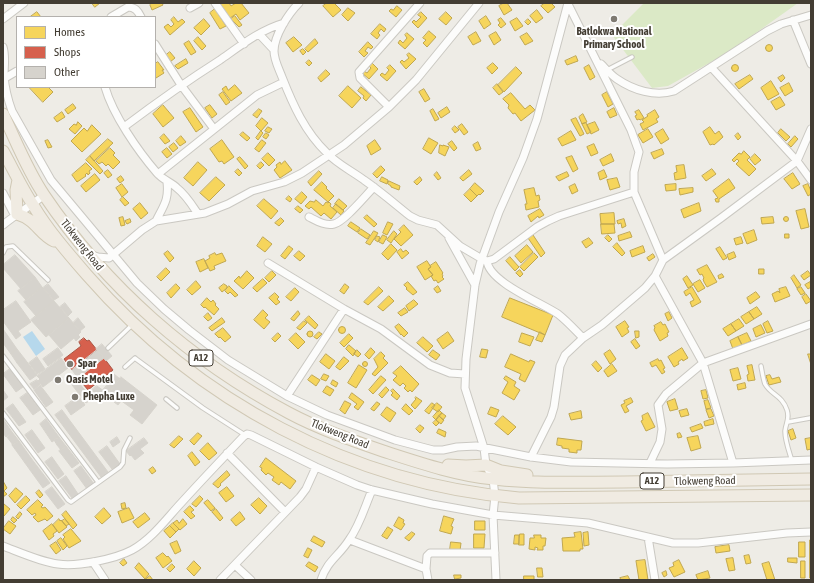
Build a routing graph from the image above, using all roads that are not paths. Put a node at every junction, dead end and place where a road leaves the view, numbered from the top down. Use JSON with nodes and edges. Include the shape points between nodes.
{"nodes":[{"id":1,"x":24,"y":3,"type":"edge"},
{"id":2,"x":199,"y":3,"type":"edge"},
{"id":3,"x":215,"y":3,"type":"edge"},
{"id":4,"x":298,"y":3,"type":"edge"},
{"id":5,"x":420,"y":3,"type":"edge"},
{"id":6,"x":479,"y":3,"type":"edge"},
{"id":7,"x":568,"y":3,"type":"edge"},
{"id":8,"x":190,"y":8,"type":"dead end"},
{"id":9,"x":811,"y":15,"type":"edge"},
{"id":10,"x":113,"y":16,"type":"edge"},
{"id":11,"x":140,"y":16,"type":"edge"},
{"id":12,"x":3,"y":19,"type":"edge"},
{"id":13,"x":794,"y":20,"type":"junction"},
{"id":14,"x":284,"y":23,"type":"junction"},
{"id":15,"x":259,"y":34,"type":"junction"},
{"id":16,"x":244,"y":44,"type":"junction"},
{"id":17,"x":3,"y":47,"type":"edge"},
{"id":18,"x":156,"y":47,"type":"edge"},
{"id":19,"x":274,"y":50,"type":"junction"},
{"id":20,"x":594,"y":57,"type":"junction"},
{"id":21,"x":632,"y":57,"type":"dead end"},
{"id":22,"x":811,"y":64,"type":"edge"},
{"id":23,"x":711,"y":67,"type":"junction"},
{"id":24,"x":607,"y":70,"type":"junction"},
{"id":25,"x":16,"y":72,"type":"edge"},
{"id":26,"x":4,"y":78,"type":"junction"},
{"id":27,"x":284,"y":82,"type":"junction"},
{"id":28,"x":181,"y":85,"type":"junction"},
{"id":29,"x":105,"y":88,"type":"edge"},
{"id":30,"x":389,"y":107,"type":"junction"},
{"id":31,"x":3,"y":114,"type":"edge"},
{"id":32,"x":124,"y":126,"type":"junction"},
{"id":33,"x":214,"y":129,"type":"junction"},
{"id":34,"x":811,"y":129,"type":"edge"},
{"id":35,"x":3,"y":151,"type":"edge"},
{"id":36,"x":328,"y":155,"type":"junction"},
{"id":37,"x":797,"y":161,"type":"junction"},
{"id":38,"x":158,"y":174,"type":"junction"},
{"id":39,"x":18,"y":180,"type":"junction"},
{"id":40,"x":811,"y":180,"type":"edge"},
{"id":41,"x":167,"y":182,"type":"junction"},
{"id":42,"x":374,"y":187,"type":"junction"},
{"id":43,"x":634,"y":192,"type":"junction"},
{"id":44,"x":3,"y":193,"type":"edge"},
{"id":45,"x":44,"y":195,"type":"junction"},
{"id":46,"x":32,"y":205,"type":"junction"},
{"id":47,"x":198,"y":214,"type":"junction"},
{"id":48,"x":16,"y":215,"type":"junction"},
{"id":49,"x":309,"y":217,"type":"dead end"},
{"id":50,"x":156,"y":221,"type":"junction"},
{"id":51,"x":3,"y":225,"type":"edge"},
{"id":52,"x":447,"y":235,"type":"junction"},
{"id":53,"x":60,"y":244,"type":"junction"},
{"id":54,"x":4,"y":246,"type":"edge"},
{"id":55,"x":84,"y":248,"type":"junction"},
{"id":56,"x":3,"y":253,"type":"edge"},
{"id":57,"x":111,"y":256,"type":"junction"},
{"id":58,"x":484,"y":260,"type":"junction"},
{"id":59,"x":663,"y":260,"type":"junction"},
{"id":60,"x":268,"y":262,"type":"dead end"},
{"id":61,"x":655,"y":276,"type":"junction"},
{"id":62,"x":48,"y":280,"type":"dead end"},
{"id":63,"x":116,"y":284,"type":"junction"},
{"id":64,"x":475,"y":285,"type":"junction"},
{"id":65,"x":344,"y":309,"type":"junction"},
{"id":66,"x":134,"y":324,"type":"junction"},
{"id":67,"x":811,"y":324,"type":"edge"},
{"id":68,"x":583,"y":338,"type":"junction"},
{"id":69,"x":108,"y":348,"type":"dead end"},
{"id":70,"x":3,"y":356,"type":"edge"},
{"id":71,"x":704,"y":362,"type":"junction"},
{"id":72,"x":761,"y":366,"type":"dead end"},
{"id":73,"x":125,"y":367,"type":"dead end"},
{"id":74,"x":465,"y":374,"type":"junction"},
{"id":75,"x":287,"y":396,"type":"junction"},
{"id":76,"x":166,"y":399,"type":"dead end"},
{"id":77,"x":177,"y":408,"type":"dead end"},
{"id":78,"x":3,"y":414,"type":"edge"},
{"id":79,"x":810,"y":418,"type":"edge"},
{"id":80,"x":788,"y":422,"type":"junction"},
{"id":81,"x":245,"y":436,"type":"junction"},
{"id":82,"x":130,"y":438,"type":"dead end"},
{"id":83,"x":484,"y":448,"type":"junction"},
{"id":84,"x":227,"y":453,"type":"junction"},
{"id":85,"x":532,"y":457,"type":"junction"},
{"id":86,"x":811,"y":460,"type":"edge"},
{"id":87,"x":792,"y":461,"type":"junction"},
{"id":88,"x":650,"y":463,"type":"junction"},
{"id":89,"x":733,"y":463,"type":"junction"},
{"id":90,"x":486,"y":465,"type":"junction"},
{"id":91,"x":433,"y":466,"type":"junction"},
{"id":92,"x":316,"y":467,"type":"junction"},
{"id":93,"x":493,"y":479,"type":"junction"},
{"id":94,"x":811,"y":480,"type":"edge"},
{"id":95,"x":98,"y":482,"type":"junction"},
{"id":96,"x":563,"y":482,"type":"junction"},
{"id":97,"x":372,"y":490,"type":"junction"},
{"id":98,"x":495,"y":496,"type":"junction"},
{"id":99,"x":811,"y":496,"type":"edge"},
{"id":100,"x":285,"y":512,"type":"junction"},
{"id":101,"x":493,"y":515,"type":"junction"},
{"id":102,"x":811,"y":532,"type":"edge"},
{"id":103,"x":648,"y":537,"type":"junction"},
{"id":104,"x":350,"y":540,"type":"junction"},
{"id":105,"x":3,"y":546,"type":"edge"},
{"id":106,"x":495,"y":553,"type":"junction"},
{"id":107,"x":92,"y":562,"type":"junction"},
{"id":108,"x":235,"y":565,"type":"junction"},
{"id":109,"x":426,"y":569,"type":"junction"},
{"id":110,"x":105,"y":580,"type":"edge"},
{"id":111,"x":220,"y":580,"type":"edge"},
{"id":112,"x":251,"y":580,"type":"edge"},
{"id":113,"x":321,"y":580,"type":"edge"},
{"id":114,"x":428,"y":580,"type":"edge"},
{"id":115,"x":496,"y":580,"type":"edge"},
{"id":116,"x":654,"y":580,"type":"edge"}],
"edges":[{"from":1,"to":12,"type":"street"},
{"from":2,"to":8,"type":"street"},
{"from":3,"to":16,"type":"street"},
{"from":4,"to":14,"type":"street"},
{"from":5,"to":30,"type":"street","via":[[359,72],[360,78]]},
{"from":6,"to":30,"type":"street","via":[[416,80]]},
{"from":7,"to":20,"type":"street"},
{"from":7,"to":58,"type":"street","via":[[537,119],[524,158],[499,212]]},
{"from":9,"to":13,"type":"street"},
{"from":10,"to":11,"type":"street","via":[[131,7]]},
{"from":13,"to":22,"type":"street"},
{"from":13,"to":23,"type":"street","via":[[767,31]]},
{"from":14,"to":15,"type":"street"},
{"from":14,"to":19,"type":"street"},
{"from":15,"to":16,"type":"street"},
{"from":15,"to":19,"type":"street"},
{"from":16,"to":28,"type":"street"},
{"from":17,"to":26,"type":"street"},
{"from":18,"to":28,"type":"street"},
{"from":19,"to":27,"type":"street"},
{"from":20,"to":24,"type":"street"},
{"from":20,"to":43,"type":"street","via":[[638,147]]},
{"from":21,"to":24,"type":"lane"},
{"from":23,"to":24,"type":"street","via":[[674,91],[660,93],[635,88],[616,79]]},
{"from":23,"to":37,"type":"street"},
{"from":25,"to":26,"type":"street"},
{"from":26,"to":57,"type":"street","via":[[12,111],[52,180]]},
{"from":27,"to":33,"type":"street","via":[[256,95]]},
{"from":27,"to":36,"type":"street","via":[[305,128]]},
{"from":28,"to":32,"type":"street"},
{"from":28,"to":33,"type":"street"},
{"from":29,"to":32,"type":"street"},
{"from":30,"to":36,"type":"street","via":[[361,132]]},
{"from":31,"to":45,"type":"main road","name":"Tlokweng Road","number":"A12","via":[[29,170]]},
{"from":32,"to":38,"type":"street"},
{"from":33,"to":38,"type":"street"},
{"from":34,"to":37,"type":"street"},
{"from":35,"to":39,"type":"main road","name":"Tlokweng Road","number":"A12"},
{"from":36,"to":42,"type":"street"},
{"from":36,"to":47,"type":"street","via":[[284,182],[252,191],[213,210]]},
{"from":37,"to":40,"type":"street"},
{"from":37,"to":59,"type":"street"},
{"from":38,"to":41,"type":"street"},
{"from":39,"to":46,"type":"main road","name":"Tlokweng Road","number":"A12"},
{"from":39,"to":48,"type":"main road"},
{"from":41,"to":47,"type":"street","via":[[178,188]]},
{"from":41,"to":50,"type":"street","via":[[167,199]]},
{"from":42,"to":49,"type":"street","via":[[339,222],[321,223]]},
{"from":42,"to":52,"type":"street","via":[[410,216],[437,225]]},
{"from":43,"to":58,"type":"street","via":[[559,216],[537,227],[494,259]]},
{"from":43,"to":59,"type":"street"},
{"from":44,"to":48,"type":"street"},
{"from":45,"to":46,"type":"street"},
{"from":45,"to":55,"type":"main road","name":"Tlokweng Road","number":"A12"},
{"from":46,"to":48,"type":"street"},
{"from":46,"to":53,"type":"main road","name":"Tlokweng Road","number":"A12"},
{"from":47,"to":50,"type":"street"},
{"from":48,"to":51,"type":"street"},
{"from":48,"to":53,"type":"main road","via":[[32,220],[49,238]]},
{"from":50,"to":57,"type":"street"},
{"from":52,"to":58,"type":"street"},
{"from":52,"to":64,"type":"street"},
{"from":53,"to":66,"type":"main road","name":"Tlokweng Road","number":"A12","via":[[101,292]]},
{"from":54,"to":56,"type":"lane"},
{"from":54,"to":62,"type":"lane","via":[[16,248]]},
{"from":55,"to":57,"type":"street","via":[[94,256]]},
{"from":55,"to":63,"type":"main road","name":"Tlokweng Road","number":"A12"},
{"from":57,"to":63,"type":"street","via":[[109,271]]},
{"from":57,"to":75,"type":"street","via":[[189,330],[228,360]]},
{"from":58,"to":64,"type":"street"},
{"from":58,"to":68,"type":"street","via":[[502,282],[559,315]]},
{"from":59,"to":61,"type":"street"},
{"from":60,"to":65,"type":"street"},
{"from":61,"to":68,"type":"street","via":[[645,288]]},
{"from":61,"to":71,"type":"street"},
{"from":63,"to":91,"type":"main road","name":"Tlokweng Road","number":"A12","via":[[172,336],[245,388],[284,410],[353,441]]},
{"from":64,"to":74,"type":"street"},
{"from":65,"to":74,"type":"street","via":[[381,329],[430,365],[450,373]]},
{"from":65,"to":75,"type":"street"},
{"from":66,"to":69,"type":"lane"},
{"from":66,"to":98,"type":"main road","name":"Tlokweng Road","number":"A12","via":[[214,389],[257,416],[297,436],[387,474],[421,483]]},
{"from":67,"to":71,"type":"street"},
{"from":68,"to":85,"type":"street","via":[[563,359],[553,412]]},
{"from":70,"to":95,"type":"lane"},
{"from":71,"to":88,"type":"street","via":[[658,404],[662,429],[660,442]]},
{"from":71,"to":89,"type":"street"},
{"from":72,"to":80,"type":"lane","via":[[764,382],[783,400]]},
{"from":73,"to":81,"type":"lane","via":[[135,358]]},
{"from":74,"to":83,"type":"street","via":[[468,398]]},
{"from":75,"to":83,"type":"street","via":[[327,415],[395,440],[433,450],[468,446]]},
{"from":76,"to":77,"type":"lane"},
{"from":78,"to":95,"type":"lane","via":[[68,500],[73,501]]},
{"from":79,"to":80,"type":"lane"},
{"from":80,"to":87,"type":"lane","via":[[785,436]]},
{"from":81,"to":84,"type":"street"},
{"from":81,"to":92,"type":"street","via":[[251,435]]},
{"from":82,"to":95,"type":"lane","via":[[124,450],[122,465]]},
{"from":83,"to":85,"type":"street"},
{"from":83,"to":90,"type":"street"},
{"from":84,"to":100,"type":"street"},
{"from":84,"to":107,"type":"street","via":[[144,541],[112,558]]},
{"from":85,"to":88,"type":"street","via":[[591,463]]},
{"from":86,"to":87,"type":"street"},
{"from":87,"to":89,"type":"street"},
{"from":88,"to":89,"type":"street"},
{"from":90,"to":91,"type":"main road"},
{"from":90,"to":93,"type":"street"},
{"from":90,"to":96,"type":"main road","via":[[501,471]]},
{"from":91,"to":93,"type":"main road","name":"Tlokweng Road","number":"A12"},
{"from":92,"to":97,"type":"street"},
{"from":92,"to":100,"type":"street","via":[[306,489]]},
{"from":93,"to":96,"type":"main road","name":"Tlokweng Road","number":"A12"},
{"from":93,"to":98,"type":"street"},
{"from":94,"to":96,"type":"main road","name":"Tlokweng Road","number":"A12"},
{"from":97,"to":101,"type":"street"},
{"from":97,"to":104,"type":"street"},
{"from":98,"to":99,"type":"main road","name":"Tlokweng Road","number":"A12"},
{"from":98,"to":101,"type":"street"},
{"from":100,"to":108,"type":"street"},
{"from":101,"to":103,"type":"street","via":[[588,523]]},
{"from":101,"to":106,"type":"street"},
{"from":102,"to":103,"type":"street","via":[[698,543]]},
{"from":103,"to":116,"type":"street"},
{"from":104,"to":109,"type":"street"},
{"from":104,"to":113,"type":"street","via":[[328,564]]},
{"from":105,"to":107,"type":"street","via":[[57,564]]},
{"from":106,"to":109,"type":"street","via":[[430,553],[426,559]]},
{"from":106,"to":115,"type":"street"},
{"from":107,"to":110,"type":"street"},
{"from":108,"to":111,"type":"street"},
{"from":108,"to":112,"type":"street"},
{"from":109,"to":114,"type":"street"}]}
